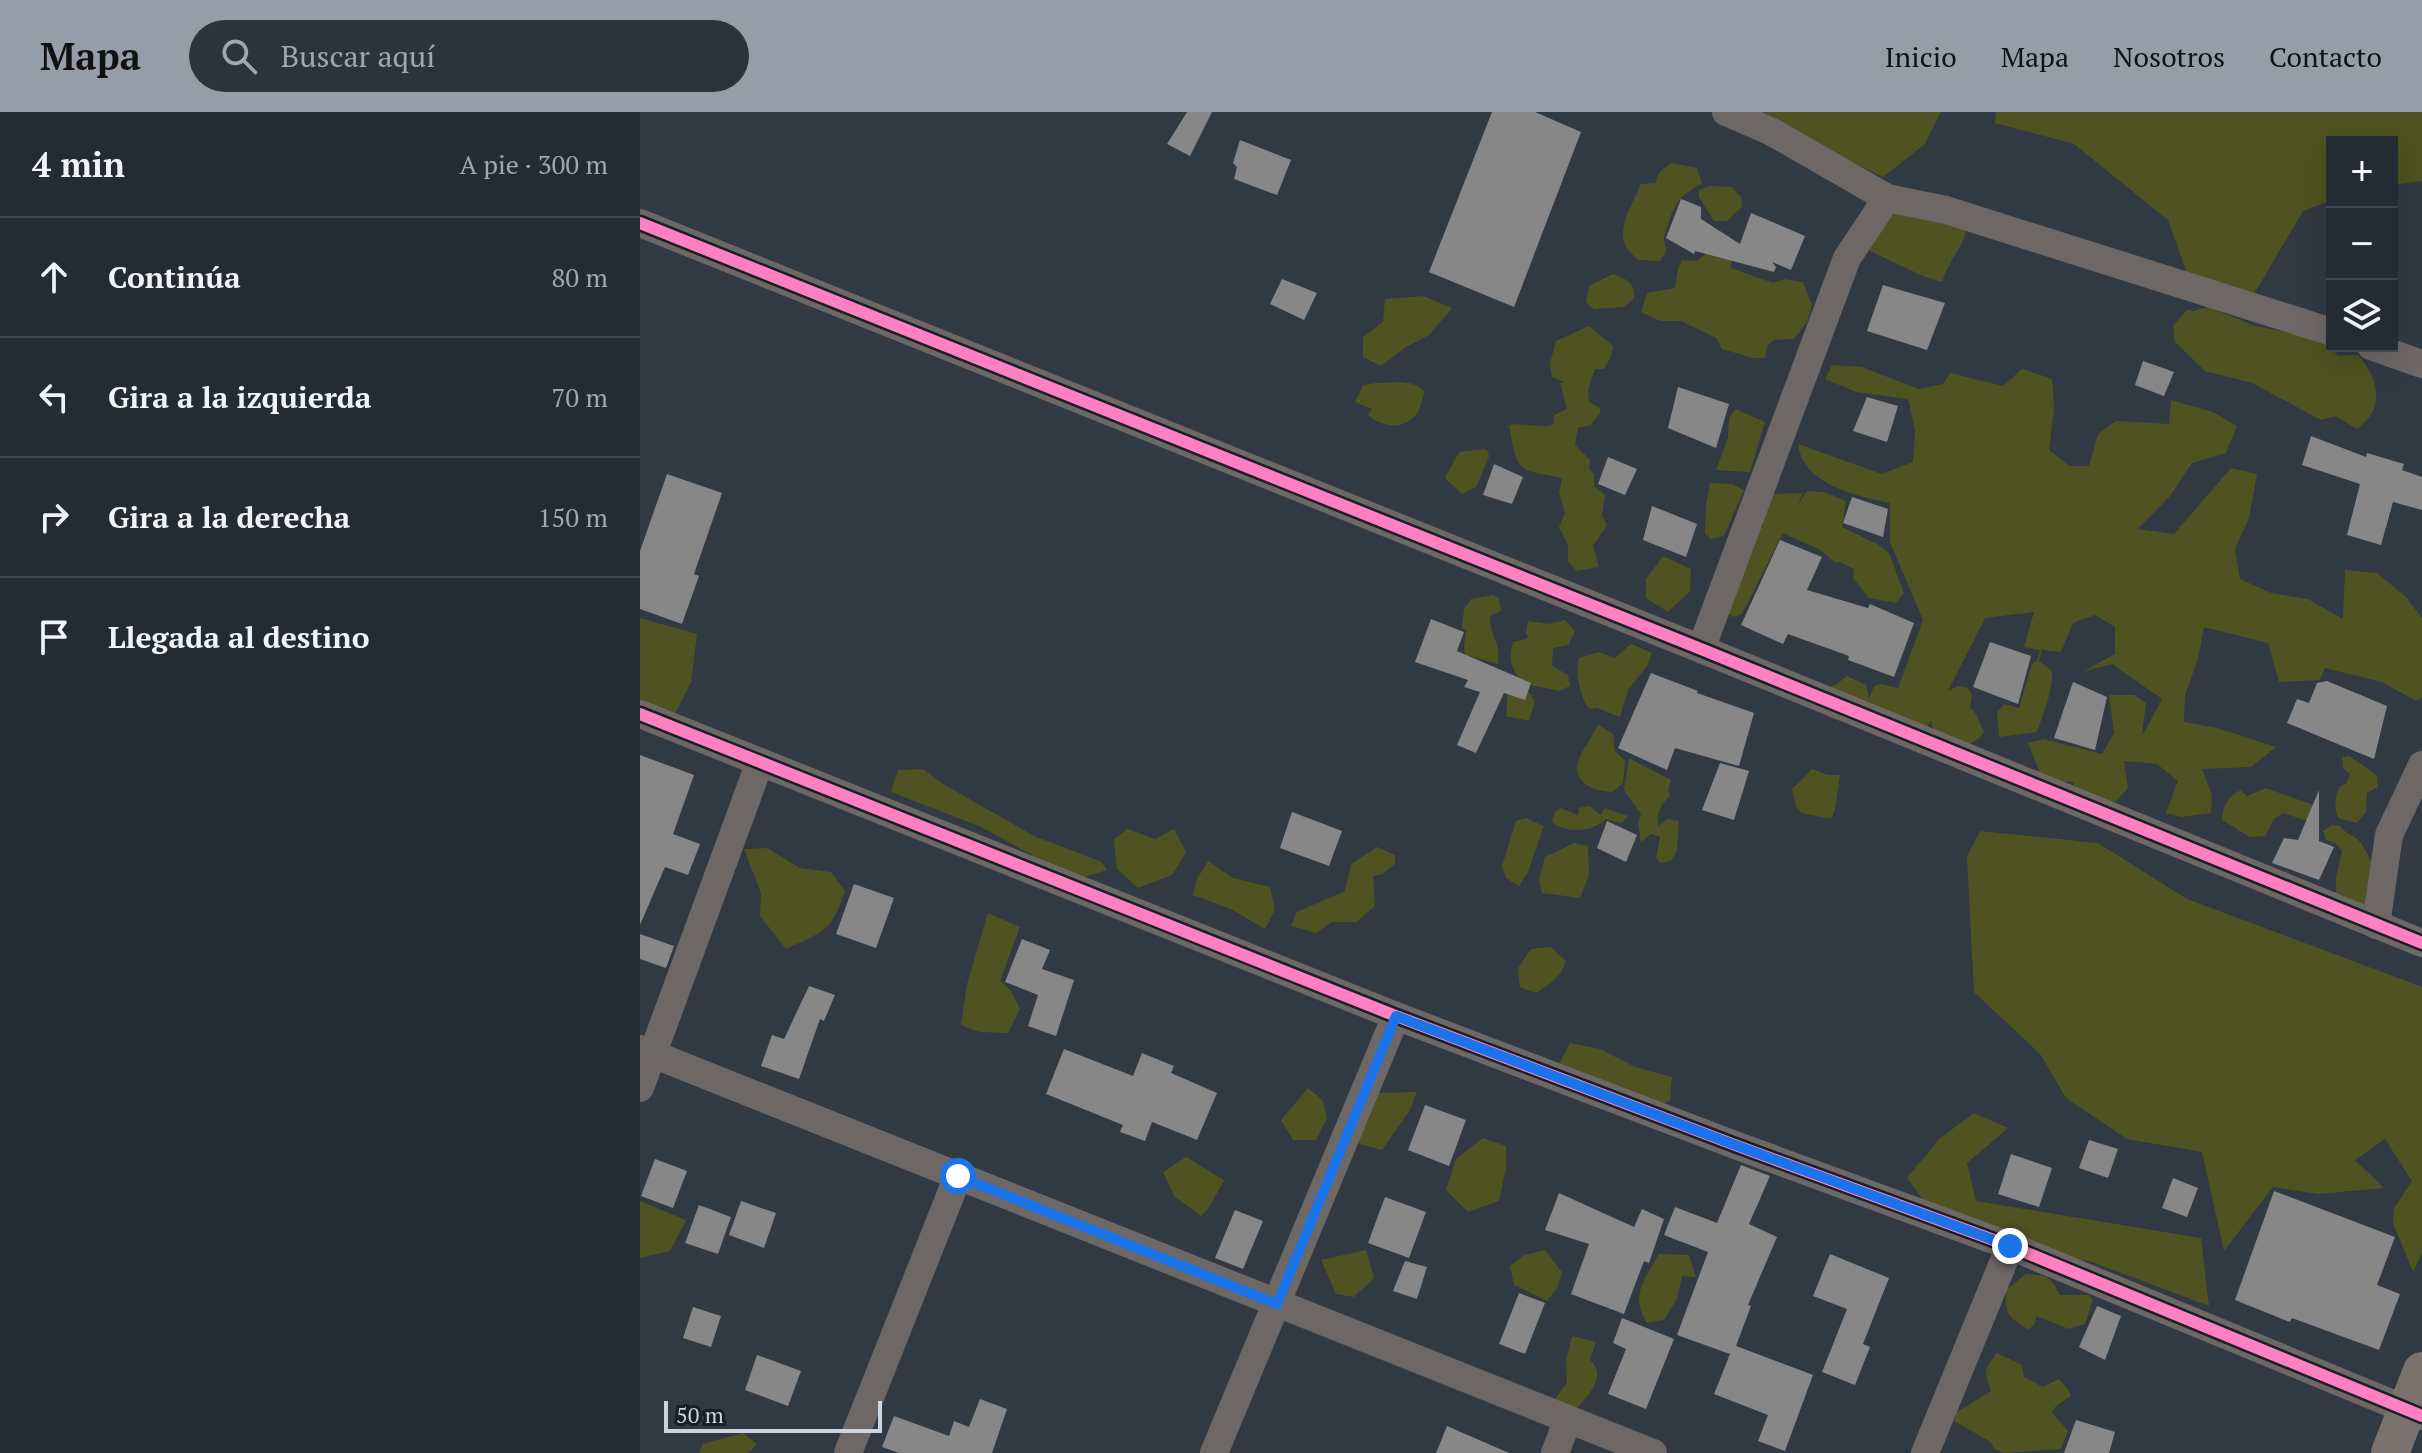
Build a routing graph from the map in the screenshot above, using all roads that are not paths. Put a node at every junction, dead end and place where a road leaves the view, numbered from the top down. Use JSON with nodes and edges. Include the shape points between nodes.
{"nodes":[{"id":1,"x":1726,"y":112,"type":"edge"},
{"id":2,"x":1887,"y":198,"type":"junction"},
{"id":3,"x":640,"y":223,"type":"edge"},
{"id":4,"x":2326,"y":330,"type":"edge"},
{"id":5,"x":2388,"y":352,"type":"edge"},
{"id":6,"x":2422,"y":364,"type":"edge"},
{"id":7,"x":1701,"y":649,"type":"junction"},
{"id":8,"x":640,"y":714,"type":"edge"},
{"id":9,"x":760,"y":762,"type":"junction"},
{"id":10,"x":2422,"y":765,"type":"edge"},
{"id":11,"x":2376,"y":925,"type":"junction"},
{"id":12,"x":2422,"y":943,"type":"edge"},
{"id":13,"x":1396,"y":1016,"type":"junction"},
{"id":14,"x":647,"y":1052,"type":"edge"},
{"id":15,"x":640,"y":1088,"type":"edge"},
{"id":16,"x":958,"y":1176,"type":"junction"},
{"id":17,"x":2010,"y":1246,"type":"junction"},
{"id":18,"x":1277,"y":1304,"type":"junction"},
{"id":19,"x":2422,"y":1371,"type":"edge"},
{"id":20,"x":2414,"y":1413,"type":"edge"},
{"id":21,"x":1568,"y":1419,"type":"junction"},
{"id":22,"x":848,"y":1453,"type":"edge"},
{"id":23,"x":1214,"y":1453,"type":"edge"},
{"id":24,"x":1555,"y":1453,"type":"edge"},
{"id":25,"x":1653,"y":1453,"type":"edge"},
{"id":26,"x":1925,"y":1453,"type":"edge"},
{"id":27,"x":2390,"y":1453,"type":"edge"}],
"edges":[{"from":1,"to":2,"type":"street","via":[[1772,132]]},
{"from":2,"to":4,"type":"street","via":[[1946,210]]},
{"from":2,"to":7,"type":"street","via":[[1847,258]]},
{"from":3,"to":7,"type":"street"},
{"from":5,"to":6,"type":"street"},
{"from":7,"to":11,"type":"street"},
{"from":8,"to":9,"type":"street"},
{"from":9,"to":13,"type":"street"},
{"from":9,"to":14,"type":"street"},
{"from":10,"to":11,"type":"street","via":[[2389,835]]},
{"from":11,"to":12,"type":"street"},
{"from":13,"to":17,"type":"street"},
{"from":13,"to":18,"type":"street"},
{"from":14,"to":15,"type":"street"},
{"from":14,"to":16,"type":"street"},
{"from":16,"to":18,"type":"street"},
{"from":16,"to":22,"type":"street"},
{"from":17,"to":20,"type":"street"},
{"from":17,"to":26,"type":"street"},
{"from":18,"to":21,"type":"street"},
{"from":18,"to":23,"type":"street"},
{"from":19,"to":20,"type":"street"},
{"from":20,"to":27,"type":"street"},
{"from":21,"to":24,"type":"street"},
{"from":21,"to":25,"type":"street"}]}
